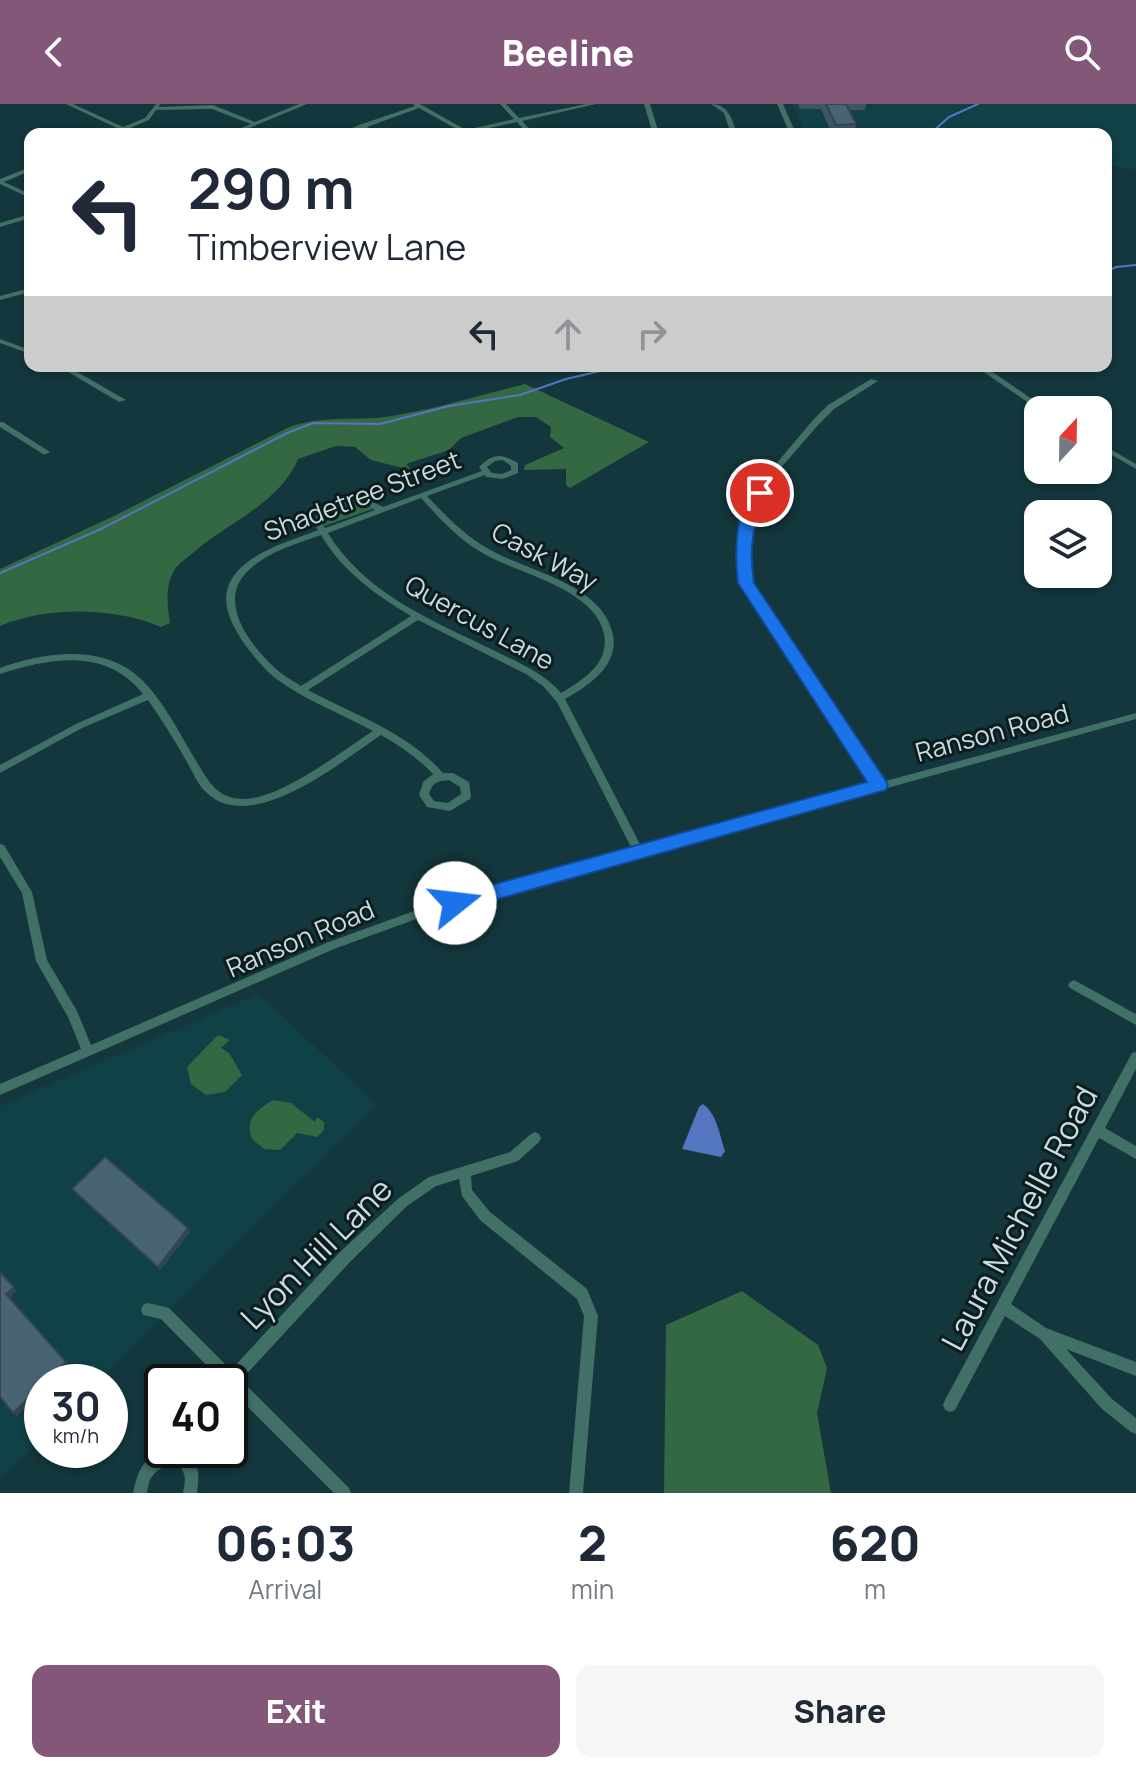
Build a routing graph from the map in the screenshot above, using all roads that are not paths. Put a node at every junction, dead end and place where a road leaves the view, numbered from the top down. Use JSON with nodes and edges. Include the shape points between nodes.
{"nodes":[{"id":1,"x":69,"y":104,"type":"edge"},
{"id":2,"x":227,"y":104,"type":"edge"},
{"id":3,"x":304,"y":104,"type":"edge"},
{"id":4,"x":503,"y":104,"type":"edge"},
{"id":5,"x":593,"y":104,"type":"edge"},
{"id":6,"x":647,"y":104,"type":"edge"},
{"id":7,"x":714,"y":104,"type":"edge"},
{"id":8,"x":780,"y":104,"type":"edge"},
{"id":9,"x":417,"y":105,"type":"edge"},
{"id":10,"x":158,"y":106,"type":"edge"},
{"id":11,"x":220,"y":109,"type":"junction"},
{"id":12,"x":516,"y":118,"type":"junction"},
{"id":13,"x":256,"y":124,"type":"junction"},
{"id":14,"x":361,"y":126,"type":"junction"},
{"id":15,"x":122,"y":128,"type":"edge"},
{"id":16,"x":126,"y":128,"type":"edge"},
{"id":17,"x":246,"y":128,"type":"edge"},
{"id":18,"x":356,"y":128,"type":"edge"},
{"id":19,"x":365,"y":128,"type":"edge"},
{"id":20,"x":459,"y":128,"type":"edge"},
{"id":21,"x":476,"y":128,"type":"edge"},
{"id":22,"x":525,"y":128,"type":"edge"},
{"id":23,"x":654,"y":128,"type":"edge"},
{"id":24,"x":732,"y":128,"type":"edge"},
{"id":25,"x":790,"y":128,"type":"edge"},
{"id":26,"x":24,"y":171,"type":"edge"},
{"id":27,"x":0,"y":181,"type":"edge"},
{"id":28,"x":24,"y":193,"type":"edge"},
{"id":29,"x":24,"y":218,"type":"edge"},
{"id":30,"x":0,"y":225,"type":"edge"},
{"id":31,"x":24,"y":292,"type":"edge"},
{"id":32,"x":0,"y":298,"type":"edge"},
{"id":33,"x":0,"y":341,"type":"edge"},
{"id":34,"x":24,"y":350,"type":"edge"},
{"id":35,"x":73,"y":372,"type":"edge"},
{"id":36,"x":988,"y":372,"type":"edge"},
{"id":37,"x":874,"y":381,"type":"dead end"},
{"id":38,"x":1024,"y":396,"type":"edge"},
{"id":39,"x":122,"y":400,"type":"dead end"},
{"id":40,"x":0,"y":424,"type":"edge"},
{"id":41,"x":46,"y":452,"type":"dead end"},
{"id":42,"x":1112,"y":452,"type":"edge"},
{"id":43,"x":1136,"y":467,"type":"edge"},
{"id":44,"x":485,"y":472,"type":"dead end"},
{"id":45,"x":422,"y":495,"type":"junction"},
{"id":46,"x":382,"y":510,"type":"junction"},
{"id":47,"x":323,"y":532,"type":"junction"},
{"id":48,"x":417,"y":616,"type":"junction"},
{"id":49,"x":0,"y":671,"type":"edge"},
{"id":50,"x":301,"y":690,"type":"junction"},
{"id":51,"x":148,"y":696,"type":"junction"},
{"id":52,"x":560,"y":698,"type":"junction"},
{"id":53,"x":1136,"y":716,"type":"edge"},
{"id":54,"x":378,"y":732,"type":"junction"},
{"id":55,"x":0,"y":769,"type":"edge"},
{"id":56,"x":440,"y":776,"type":"dead end"},
{"id":57,"x":879,"y":786,"type":"junction"},
{"id":58,"x":0,"y":848,"type":"edge"},
{"id":59,"x":639,"y":853,"type":"junction"},
{"id":60,"x":1074,"y":985,"type":"dead end"},
{"id":61,"x":1136,"y":1020,"type":"edge"},
{"id":62,"x":88,"y":1051,"type":"junction"},
{"id":63,"x":1136,"y":1057,"type":"edge"},
{"id":64,"x":0,"y":1090,"type":"edge"},
{"id":65,"x":1097,"y":1130,"type":"junction"},
{"id":66,"x":535,"y":1138,"type":"dead end"},
{"id":67,"x":1136,"y":1153,"type":"edge"},
{"id":68,"x":465,"y":1172,"type":"junction"},
{"id":69,"x":1003,"y":1307,"type":"junction"},
{"id":70,"x":148,"y":1310,"type":"dead end"},
{"id":71,"x":1042,"y":1333,"type":"junction"},
{"id":72,"x":215,"y":1364,"type":"edge"},
{"id":73,"x":246,"y":1364,"type":"edge"},
{"id":74,"x":1136,"y":1369,"type":"edge"},
{"id":75,"x":248,"y":1397,"type":"edge"},
{"id":76,"x":950,"y":1405,"type":"dead end"},
{"id":77,"x":1136,"y":1427,"type":"edge"},
{"id":78,"x":149,"y":1468,"type":"edge"},
{"id":79,"x":190,"y":1468,"type":"edge"},
{"id":80,"x":140,"y":1493,"type":"edge"},
{"id":81,"x":190,"y":1493,"type":"edge"},
{"id":82,"x":344,"y":1493,"type":"edge"},
{"id":83,"x":576,"y":1493,"type":"edge"}],
"edges":[{"from":1,"to":15,"type":"street"},
{"from":2,"to":11,"type":"street"},
{"from":3,"to":13,"type":"street"},
{"from":4,"to":12,"type":"street"},
{"from":5,"to":12,"type":"street"},
{"from":6,"to":23,"type":"street"},
{"from":7,"to":24,"type":"street","via":[[726,112]]},
{"from":8,"to":25,"type":"street"},
{"from":9,"to":14,"type":"street"},
{"from":9,"to":20,"type":"street"},
{"from":10,"to":11,"type":"street"},
{"from":10,"to":16,"type":"street","via":[[147,119]]},
{"from":11,"to":13,"type":"street"},
{"from":12,"to":21,"type":"street"},
{"from":12,"to":22,"type":"street"},
{"from":13,"to":17,"type":"street"},
{"from":14,"to":18,"type":"street"},
{"from":14,"to":19,"type":"street"},
{"from":26,"to":27,"type":"street"},
{"from":27,"to":28,"type":"street"},
{"from":29,"to":30,"type":"street"},
{"from":31,"to":32,"type":"street"},
{"from":33,"to":34,"type":"street"},
{"from":35,"to":39,"type":"street"},
{"from":36,"to":38,"type":"street"},
{"from":37,"to":57,"type":"street","via":[[823,414],[769,477],[751,507],[742,556],[749,588]]},
{"from":40,"to":41,"type":"street"},
{"from":42,"to":43,"type":"street"},
{"from":44,"to":45,"type":"street","name":"Shadetree Street"},
{"from":45,"to":46,"type":"street","name":"Shadetree Street"},
{"from":45,"to":52,"type":"street","name":"Cask Way","via":[[451,526],[487,552],[587,600],[603,615],[611,645],[605,661],[584,684]]},
{"from":46,"to":47,"type":"street","name":"Shadetree Street"},
{"from":46,"to":47,"type":"street","via":[[366,501],[337,501],[319,516]]},
{"from":47,"to":48,"type":"street","name":"Quercus Lane","via":[[360,575]]},
{"from":47,"to":50,"type":"street","name":"Shadetree Street","via":[[255,560],[229,590],[229,608],[243,636],[277,675]]},
{"from":48,"to":50,"type":"street"},
{"from":48,"to":52,"type":"street","name":"Quercus Lane","via":[[544,679]]},
{"from":49,"to":51,"type":"street","via":[[54,657],[91,659],[133,677]]},
{"from":50,"to":54,"type":"street","name":"Shadetree Street"},
{"from":51,"to":54,"type":"street","via":[[209,790],[236,803],[272,799]]},
{"from":51,"to":55,"type":"street"},
{"from":52,"to":59,"type":"street","name":"Quercus Lane"},
{"from":53,"to":57,"type":"street","name":"Ranson Road"},
{"from":54,"to":56,"type":"street","name":"Shadetree Street","via":[[419,753]]},
{"from":57,"to":59,"type":"street","name":"Ranson Road"},
{"from":58,"to":62,"type":"street","via":[[27,892],[42,961]]},
{"from":59,"to":62,"type":"street","name":"Ranson Road","via":[[384,925]]},
{"from":60,"to":61,"type":"street"},
{"from":62,"to":64,"type":"street","name":"Ranson Road"},
{"from":63,"to":65,"type":"street","name":"Laura Michelle Road"},
{"from":65,"to":67,"type":"street"},
{"from":65,"to":69,"type":"street","name":"Laura Michelle Road"},
{"from":66,"to":68,"type":"street","name":"Lyon Hill Lane","via":[[514,1157]]},
{"from":68,"to":73,"type":"street","name":"Lyon Hill Lane","via":[[433,1181],[403,1202]]},
{"from":68,"to":83,"type":"street","via":[[466,1192],[485,1216],[582,1294],[591,1316]]},
{"from":69,"to":71,"type":"street"},
{"from":69,"to":76,"type":"street","name":"Laura Michelle Road"},
{"from":70,"to":72,"type":"street","via":[[164,1313]]},
{"from":71,"to":74,"type":"street"},
{"from":71,"to":77,"type":"street","via":[[1107,1404]]},
{"from":75,"to":82,"type":"street"},
{"from":78,"to":80,"type":"street"},
{"from":79,"to":81,"type":"street"}]}
